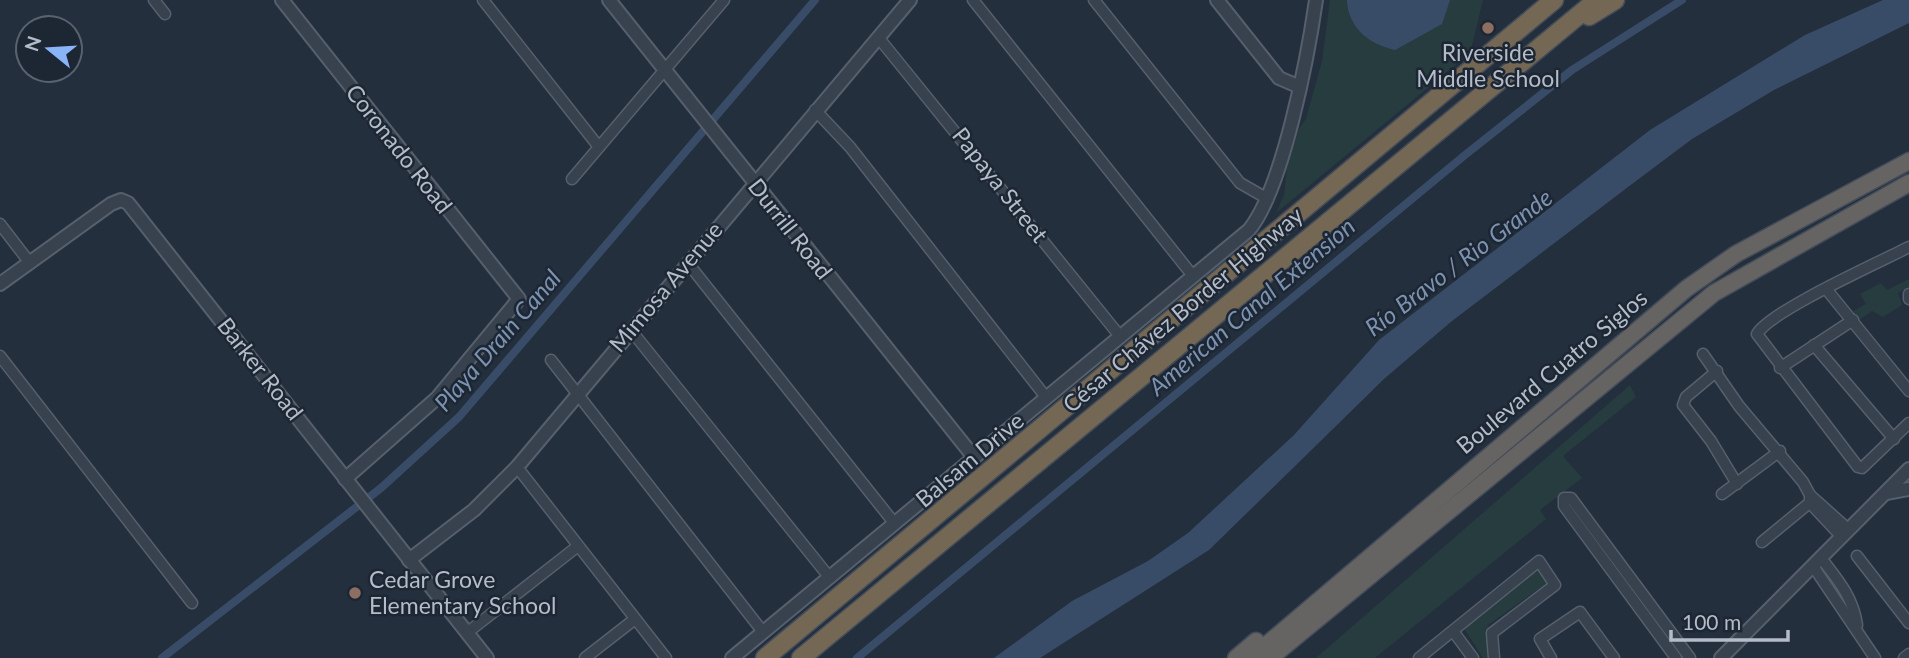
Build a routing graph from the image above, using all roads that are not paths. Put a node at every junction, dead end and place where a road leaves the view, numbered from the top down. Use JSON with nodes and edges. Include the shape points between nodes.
{"nodes":[{"id":1,"x":154,"y":0,"type":"edge"},
{"id":2,"x":282,"y":0,"type":"edge"},
{"id":3,"x":483,"y":0,"type":"edge"},
{"id":4,"x":609,"y":0,"type":"edge"},
{"id":5,"x":724,"y":0,"type":"edge"},
{"id":6,"x":909,"y":0,"type":"edge"},
{"id":7,"x":973,"y":0,"type":"edge"},
{"id":8,"x":1094,"y":0,"type":"edge"},
{"id":9,"x":1217,"y":0,"type":"edge"},
{"id":10,"x":1316,"y":0,"type":"edge"},
{"id":11,"x":1546,"y":0,"type":"edge"},
{"id":12,"x":1554,"y":0,"type":"edge"},
{"id":13,"x":1597,"y":0,"type":"edge"},
{"id":14,"x":1615,"y":0,"type":"edge"},
{"id":15,"x":165,"y":13,"type":"dead end"},
{"id":16,"x":1523,"y":23,"type":"junction"},
{"id":17,"x":878,"y":37,"type":"junction"},
{"id":18,"x":1530,"y":54,"type":"junction"},
{"id":19,"x":665,"y":70,"type":"junction"},
{"id":20,"x":1300,"y":87,"type":"junction"},
{"id":21,"x":815,"y":110,"type":"junction"},
{"id":22,"x":599,"y":147,"type":"junction"},
{"id":23,"x":1909,"y":161,"type":"edge"},
{"id":24,"x":572,"y":179,"type":"dead end"},
{"id":25,"x":753,"y":183,"type":"junction"},
{"id":26,"x":1909,"y":183,"type":"edge"},
{"id":27,"x":1268,"y":199,"type":"junction"},
{"id":28,"x":0,"y":224,"type":"edge"},
{"id":29,"x":1909,"y":247,"type":"edge"},
{"id":30,"x":30,"y":262,"type":"junction"},
{"id":31,"x":687,"y":262,"type":"junction"},
{"id":32,"x":1193,"y":276,"type":"junction"},
{"id":33,"x":0,"y":284,"type":"edge"},
{"id":34,"x":1827,"y":290,"type":"junction"},
{"id":35,"x":1853,"y":320,"type":"junction"},
{"id":36,"x":630,"y":329,"type":"junction"},
{"id":37,"x":1119,"y":335,"type":"junction"},
{"id":38,"x":1814,"y":345,"type":"junction"},
{"id":39,"x":1703,"y":354,"type":"dead end"},
{"id":40,"x":0,"y":356,"type":"edge"},
{"id":41,"x":551,"y":360,"type":"dead end"},
{"id":42,"x":1780,"y":368,"type":"junction"},
{"id":43,"x":1717,"y":371,"type":"junction"},
{"id":44,"x":1909,"y":391,"type":"edge"},
{"id":45,"x":576,"y":392,"type":"junction"},
{"id":46,"x":1045,"y":397,"type":"junction"},
{"id":47,"x":1909,"y":423,"type":"edge"},
{"id":48,"x":1894,"y":439,"type":"junction"},
{"id":49,"x":1780,"y":452,"type":"junction"},
{"id":50,"x":973,"y":456,"type":"junction"},
{"id":51,"x":517,"y":467,"type":"junction"},
{"id":52,"x":1471,"y":470,"type":"junction"},
{"id":53,"x":1908,"y":472,"type":"edge"},
{"id":54,"x":345,"y":479,"type":"junction"},
{"id":55,"x":1737,"y":484,"type":"junction"},
{"id":56,"x":1909,"y":489,"type":"edge"},
{"id":57,"x":1886,"y":493,"type":"junction"},
{"id":58,"x":1723,"y":494,"type":"dead end"},
{"id":59,"x":1812,"y":498,"type":"junction"},
{"id":60,"x":895,"y":524,"type":"junction"},
{"id":61,"x":1845,"y":534,"type":"junction"},
{"id":62,"x":1762,"y":542,"type":"dead end"},
{"id":63,"x":1605,"y":543,"type":"junction"},
{"id":64,"x":578,"y":546,"type":"junction"},
{"id":65,"x":1596,"y":550,"type":"junction"},
{"id":66,"x":1857,"y":556,"type":"dead end"},
{"id":67,"x":409,"y":560,"type":"junction"},
{"id":68,"x":1817,"y":562,"type":"junction"},
{"id":69,"x":1384,"y":564,"type":"junction"},
{"id":70,"x":830,"y":578,"type":"junction"},
{"id":71,"x":192,"y":603,"type":"dead end"},
{"id":72,"x":1658,"y":614,"type":"junction"},
{"id":73,"x":635,"y":619,"type":"junction"},
{"id":74,"x":1649,"y":621,"type":"junction"},
{"id":75,"x":1909,"y":623,"type":"edge"},
{"id":76,"x":1453,"y":631,"type":"junction"},
{"id":77,"x":467,"y":632,"type":"junction"},
{"id":78,"x":762,"y":632,"type":"junction"},
{"id":79,"x":1286,"y":636,"type":"junction"},
{"id":80,"x":1678,"y":641,"type":"junction"},
{"id":81,"x":1669,"y":649,"type":"junction"},
{"id":82,"x":1909,"y":654,"type":"edge"},
{"id":83,"x":487,"y":658,"type":"edge"},
{"id":84,"x":584,"y":658,"type":"edge"},
{"id":85,"x":666,"y":658,"type":"edge"},
{"id":86,"x":732,"y":658,"type":"edge"},
{"id":87,"x":765,"y":658,"type":"edge"},
{"id":88,"x":801,"y":658,"type":"edge"},
{"id":89,"x":1236,"y":658,"type":"edge"},
{"id":90,"x":1251,"y":658,"type":"edge"},
{"id":91,"x":1270,"y":658,"type":"edge"},
{"id":92,"x":1285,"y":658,"type":"edge"},
{"id":93,"x":1419,"y":658,"type":"edge"},
{"id":94,"x":1473,"y":658,"type":"edge"},
{"id":95,"x":1494,"y":658,"type":"edge"},
{"id":96,"x":1550,"y":658,"type":"edge"},
{"id":97,"x":1614,"y":658,"type":"edge"},
{"id":98,"x":1676,"y":658,"type":"edge"},
{"id":99,"x":1690,"y":658,"type":"edge"},
{"id":100,"x":1721,"y":658,"type":"edge"},
{"id":101,"x":1875,"y":658,"type":"edge"},
{"id":102,"x":1904,"y":658,"type":"edge"}],
"edges":[{"from":1,"to":15,"type":"street"},
{"from":2,"to":54,"type":"street","name":"Coronado Road","via":[[518,296],[519,303],[437,398]]},
{"from":3,"to":22,"type":"street"},
{"from":4,"to":19,"type":"street","name":"Durrill Road"},
{"from":5,"to":19,"type":"street"},
{"from":6,"to":17,"type":"street","name":"Mimosa Avenue"},
{"from":7,"to":32,"type":"street"},
{"from":8,"to":27,"type":"street","via":[[1240,183]]},
{"from":9,"to":20,"type":"street","via":[[1279,78]]},
{"from":10,"to":20,"type":"street","name":"Balsam Drive"},
{"from":11,"to":16,"type":"highway"},
{"from":12,"to":16,"type":"highway","name":"César Chávez Border Highway"},
{"from":13,"to":18,"type":"highway","name":"César Chávez Border Highway"},
{"from":14,"to":18,"type":"highway"},
{"from":16,"to":87,"type":"highway","name":"César Chávez Border Highway"},
{"from":17,"to":21,"type":"street","name":"Mimosa Avenue"},
{"from":17,"to":37,"type":"street","name":"Papaya Street"},
{"from":18,"to":88,"type":"highway","name":"César Chávez Border Highway"},
{"from":19,"to":22,"type":"street"},
{"from":19,"to":25,"type":"street","name":"Durrill Road"},
{"from":20,"to":27,"type":"street","name":"Balsam Drive"},
{"from":21,"to":25,"type":"street","name":"Mimosa Avenue"},
{"from":21,"to":46,"type":"street","via":[[850,147]]},
{"from":22,"to":24,"type":"street"},
{"from":23,"to":52,"type":"highway","name":"Boulevard Cuatro Siglos","via":[[1709,272]]},
{"from":25,"to":31,"type":"street","name":"Mimosa Avenue"},
{"from":25,"to":50,"type":"street","name":"Durrill Road"},
{"from":26,"to":69,"type":"highway","name":"Boulevard Cuatro Siglos","via":[[1714,293]]},
{"from":27,"to":32,"type":"street","name":"Balsam Drive","via":[[1249,230]]},
{"from":28,"to":30,"type":"street"},
{"from":29,"to":34,"type":"street"},
{"from":30,"to":33,"type":"street","name":"Barker Road"},
{"from":30,"to":54,"type":"street","name":"Barker Road","via":[[111,204],[128,203]]},
{"from":31,"to":36,"type":"street","name":"Mimosa Avenue"},
{"from":31,"to":60,"type":"street"},
{"from":32,"to":37,"type":"street","name":"Balsam Drive"},
{"from":34,"to":35,"type":"street"},
{"from":34,"to":42,"type":"street","via":[[1758,332]]},
{"from":35,"to":38,"type":"street"},
{"from":35,"to":44,"type":"street"},
{"from":36,"to":45,"type":"street","name":"Mimosa Avenue"},
{"from":36,"to":70,"type":"street"},
{"from":37,"to":46,"type":"street","name":"Balsam Drive"},
{"from":38,"to":42,"type":"street"},
{"from":38,"to":48,"type":"street"},
{"from":39,"to":43,"type":"street"},
{"from":40,"to":71,"type":"street"},
{"from":41,"to":45,"type":"street"},
{"from":42,"to":48,"type":"street","via":[[1856,465],[1862,468]]},
{"from":43,"to":49,"type":"street"},
{"from":43,"to":55,"type":"street","via":[[1686,397],[1683,405],[1712,441]]},
{"from":45,"to":51,"type":"street","name":"Mimosa Avenue"},
{"from":45,"to":78,"type":"street"},
{"from":46,"to":50,"type":"street","name":"Balsam Drive"},
{"from":47,"to":48,"type":"street"},
{"from":49,"to":55,"type":"street"},
{"from":49,"to":59,"type":"street"},
{"from":50,"to":60,"type":"street","name":"Balsam Drive"},
{"from":51,"to":64,"type":"street"},
{"from":51,"to":67,"type":"street","name":"Mimosa Avenue","via":[[474,510]]},
{"from":52,"to":79,"type":"highway","name":"Boulevard Cuatro Siglos"},
{"from":52,"to":89,"type":"highway","via":[[1447,484]]},
{"from":53,"to":57,"type":"street"},
{"from":54,"to":67,"type":"street","name":"Barker Road"},
{"from":55,"to":58,"type":"street"},
{"from":56,"to":57,"type":"street"},
{"from":57,"to":61,"type":"street"},
{"from":59,"to":61,"type":"street"},
{"from":59,"to":62,"type":"street"},
{"from":60,"to":70,"type":"street","name":"Balsam Drive"},
{"from":61,"to":68,"type":"street"},
{"from":63,"to":65,"type":"street"},
{"from":63,"to":65,"type":"street","via":[[1571,498],[1564,498],[1564,506]]},
{"from":63,"to":72,"type":"street"},
{"from":64,"to":73,"type":"street"},
{"from":64,"to":77,"type":"street"},
{"from":65,"to":74,"type":"street"},
{"from":66,"to":75,"type":"street"},
{"from":67,"to":77,"type":"street","name":"Barker Road"},
{"from":68,"to":100,"type":"street"},
{"from":68,"to":101,"type":"street"},
{"from":69,"to":79,"type":"highway","name":"Boulevard Cuatro Siglos"},
{"from":69,"to":92,"type":"highway","via":[[1354,598]]},
{"from":70,"to":78,"type":"street","name":"Balsam Drive"},
{"from":72,"to":74,"type":"street"},
{"from":72,"to":80,"type":"street"},
{"from":73,"to":84,"type":"street"},
{"from":73,"to":85,"type":"street"},
{"from":74,"to":81,"type":"street"},
{"from":76,"to":93,"type":"street"},
{"from":76,"to":94,"type":"street"},
{"from":76,"to":95,"type":"street","via":[[1539,561],[1555,585],[1492,633]]},
{"from":77,"to":83,"type":"street","name":"Barker Road"},
{"from":78,"to":86,"type":"street","name":"Balsam Drive"},
{"from":79,"to":90,"type":"highway","name":"Boulevard Cuatro Siglos"},
{"from":79,"to":91,"type":"highway","name":"Boulevard Cuatro Siglos"},
{"from":80,"to":81,"type":"street"},
{"from":80,"to":99,"type":"street"},
{"from":81,"to":98,"type":"street"},
{"from":82,"to":102,"type":"street"},
{"from":96,"to":97,"type":"street","via":[[1540,639],[1580,612]]}]}
